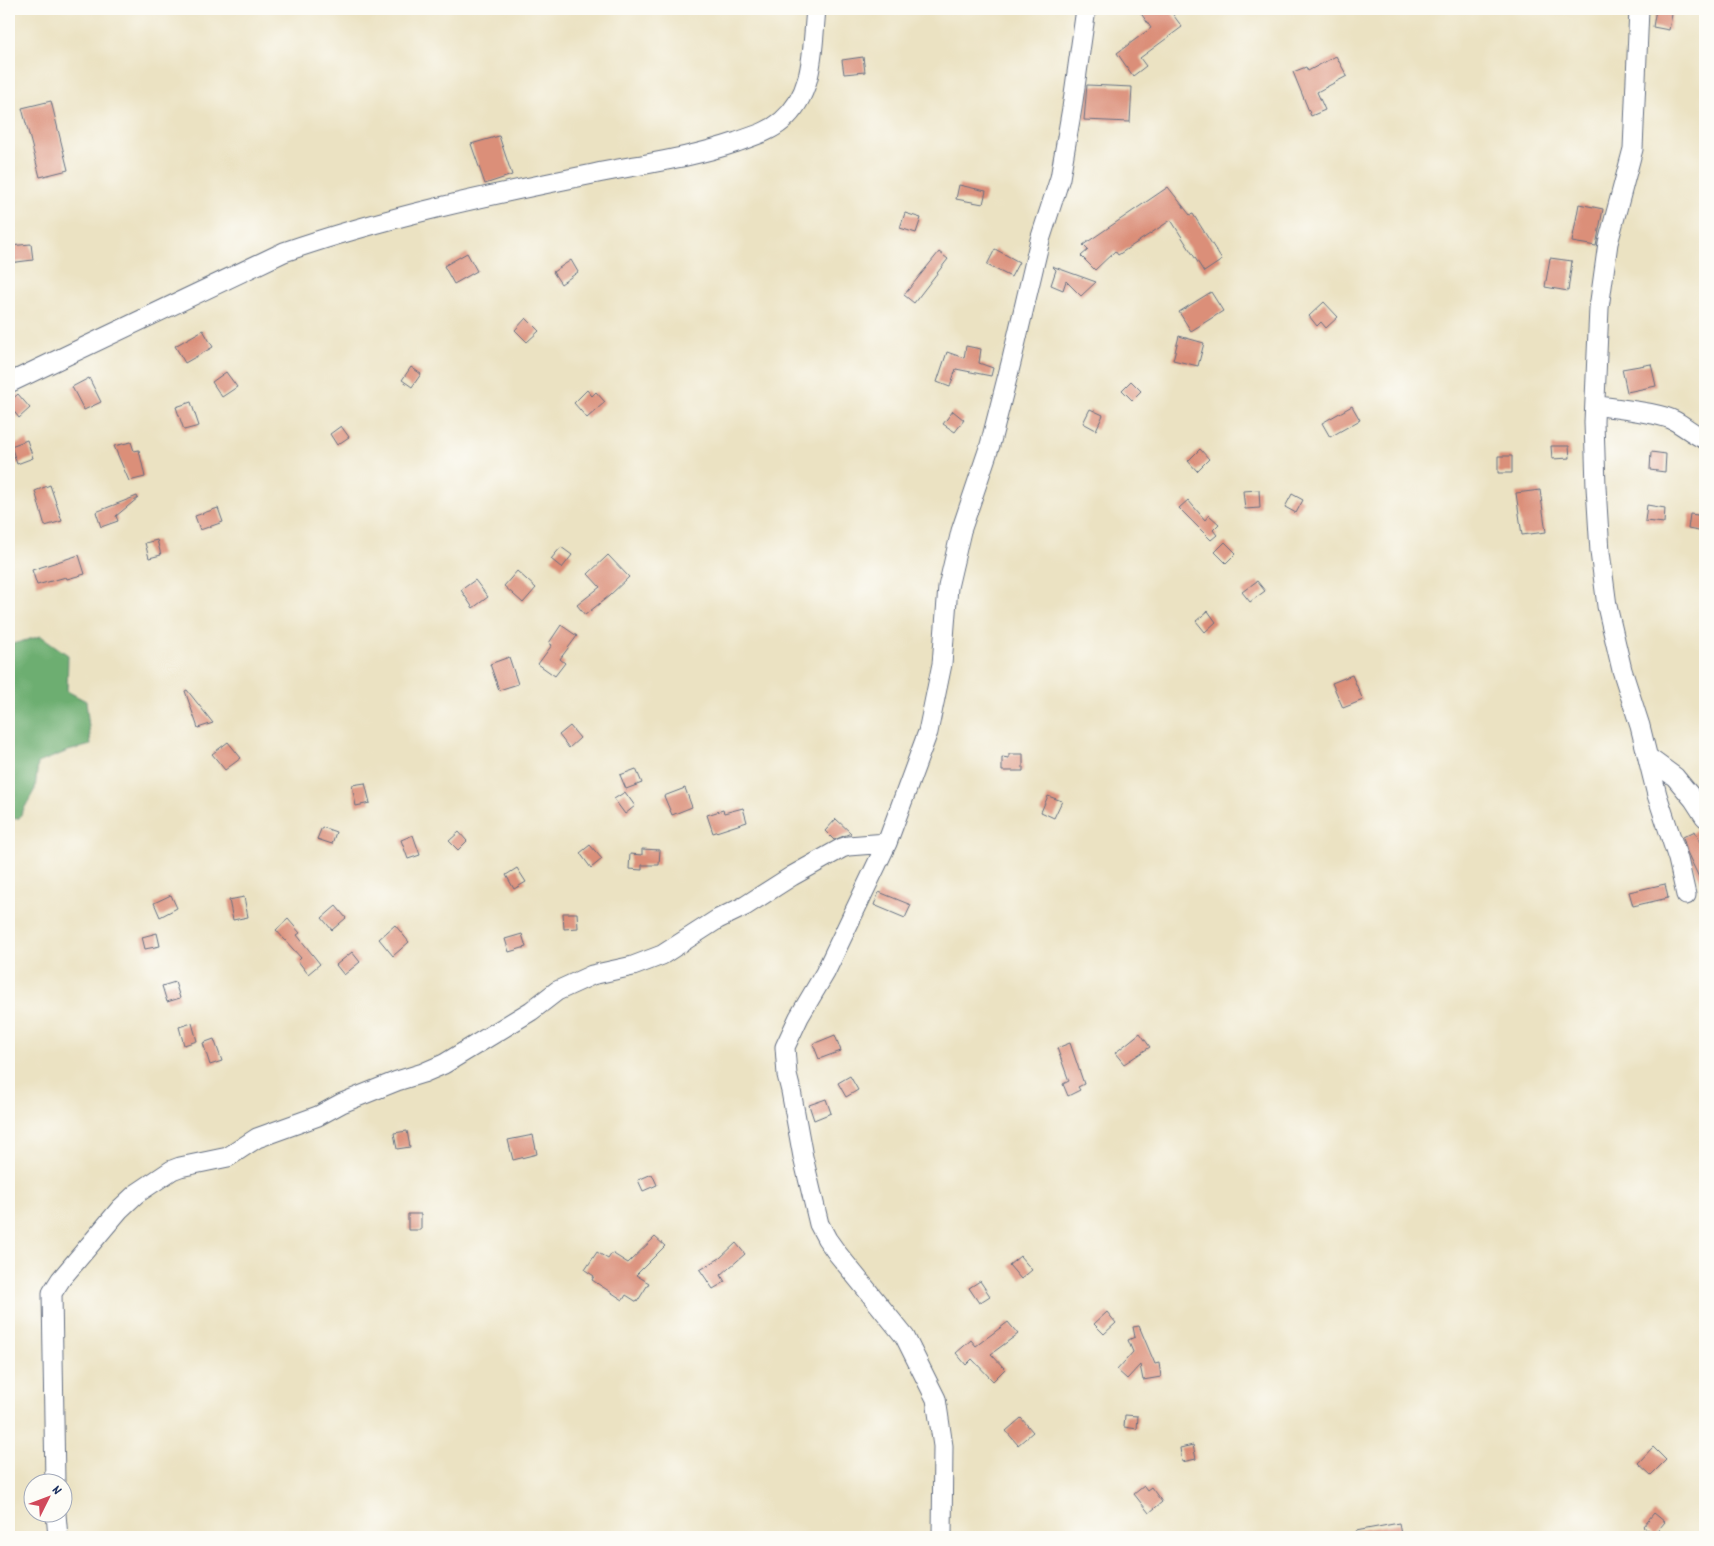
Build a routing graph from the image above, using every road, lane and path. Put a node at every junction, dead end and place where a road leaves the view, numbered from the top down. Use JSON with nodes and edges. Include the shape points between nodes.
{"nodes":[{"id":1,"x":816,"y":9,"type":"edge"},
{"id":2,"x":1086,"y":9,"type":"edge"},
{"id":3,"x":1639,"y":9,"type":"edge"},
{"id":4,"x":9,"y":383,"type":"edge"},
{"id":5,"x":1595,"y":405,"type":"junction"},
{"id":6,"x":1705,"y":439,"type":"edge"},
{"id":7,"x":1649,"y":758,"type":"junction"},
{"id":8,"x":1705,"y":817,"type":"edge"},
{"id":9,"x":887,"y":843,"type":"junction"},
{"id":10,"x":1686,"y":896,"type":"dead end"},
{"id":11,"x":55,"y":1474,"type":"edge"},
{"id":12,"x":57,"y":1524,"type":"edge"},
{"id":13,"x":58,"y":1537,"type":"edge"},
{"id":14,"x":942,"y":1537,"type":"edge"}],
"edges":[{"from":1,"to":4,"type":"street","via":[[810,70],[804,91],[782,121],[761,134],[693,155],[439,207],[323,238],[284,252]]},
{"from":2,"to":9,"type":"street","via":[[1060,178],[1040,240],[990,445],[961,530],[948,587],[942,664],[934,709]]},
{"from":3,"to":5,"type":"street","via":[[1632,149],[1607,252],[1599,308]]},
{"from":5,"to":6,"type":"street","via":[[1674,420]]},
{"from":5,"to":7,"type":"street","via":[[1602,576],[1622,670]]},
{"from":7,"to":8,"type":"street","via":[[1675,777]]},
{"from":7,"to":10,"type":"street"},
{"from":9,"to":11,"type":"street","via":[[842,848],[662,955],[633,966],[592,975],[557,991],[444,1064],[257,1138],[228,1157],[180,1167],[136,1194],[52,1293]]},
{"from":9,"to":14,"type":"street","via":[[824,974],[799,1017],[785,1047],[785,1060],[819,1224],[837,1253],[905,1337],[936,1399],[943,1446]]},
{"from":12,"to":13,"type":"street"}]}
